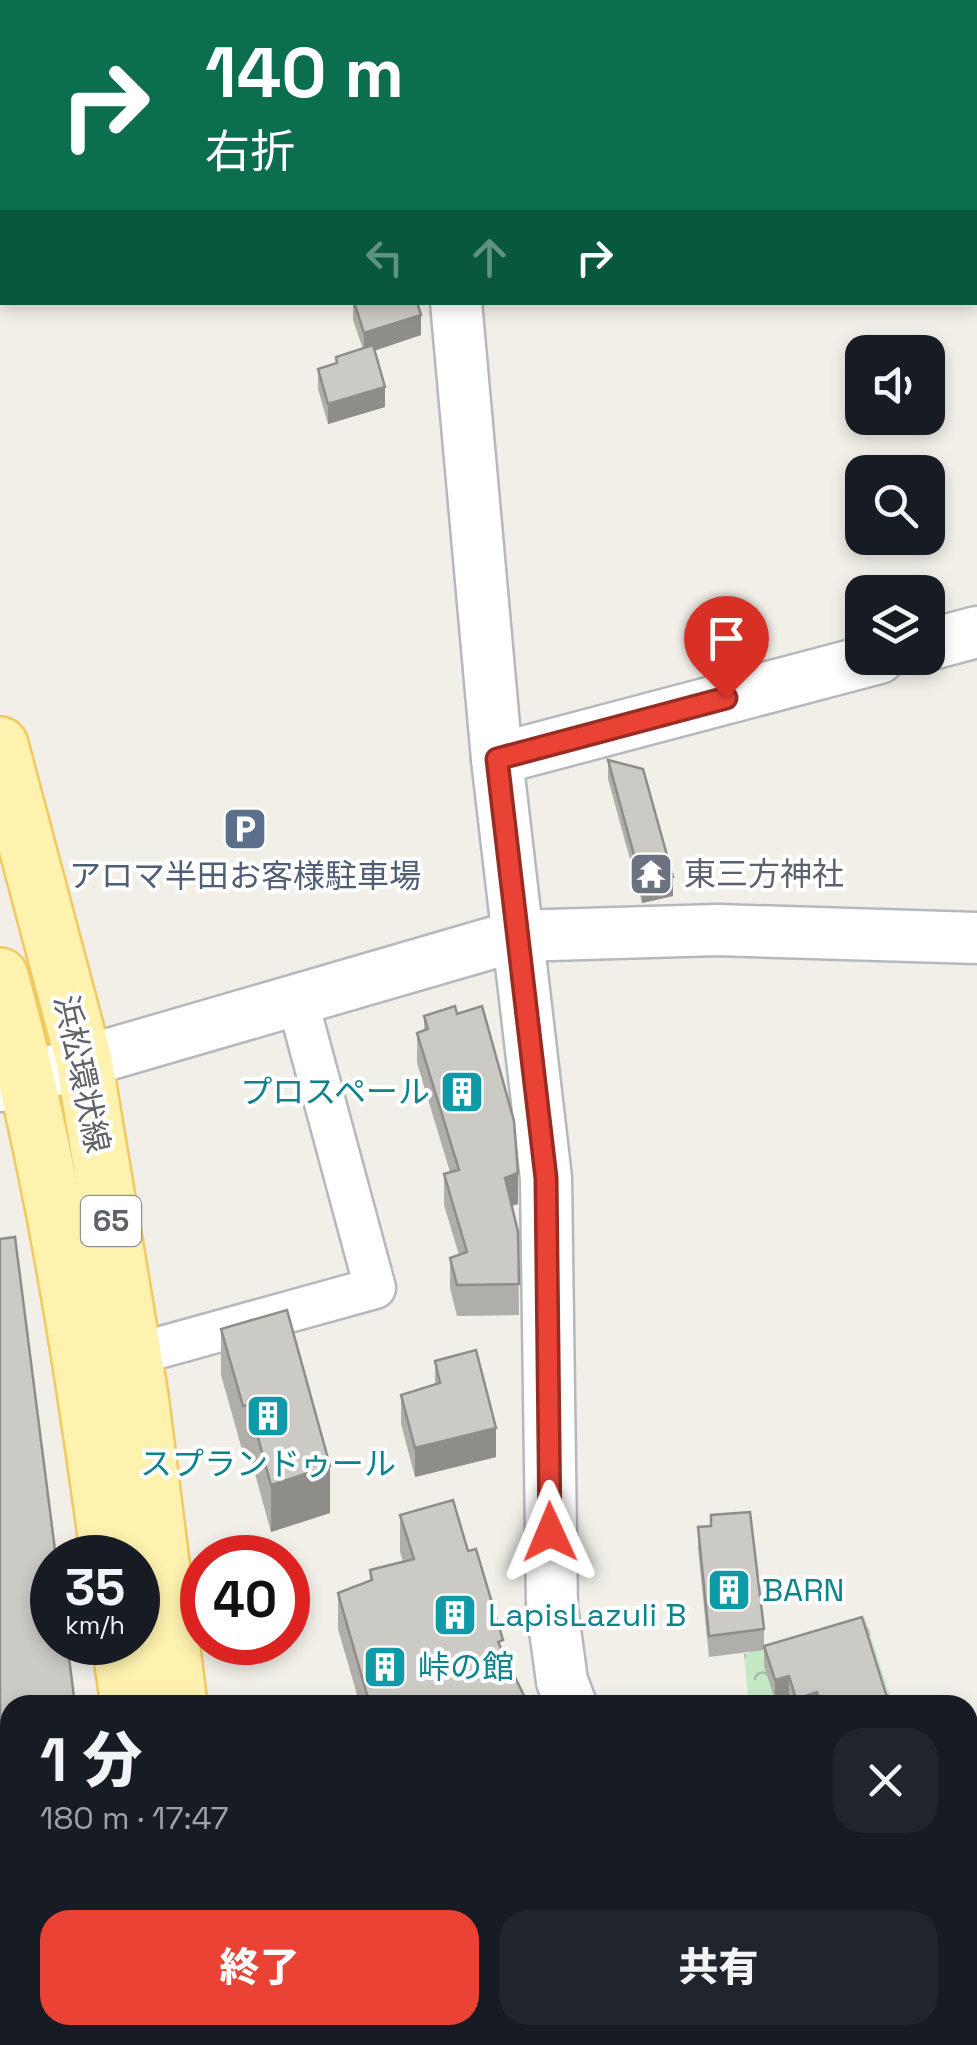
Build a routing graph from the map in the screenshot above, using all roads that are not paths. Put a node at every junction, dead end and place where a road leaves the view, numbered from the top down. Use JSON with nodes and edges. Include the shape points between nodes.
{"nodes":[{"id":1,"x":456,"y":305,"type":"edge"},
{"id":2,"x":977,"y":632,"type":"edge"},
{"id":3,"x":945,"y":640,"type":"edge"},
{"id":4,"x":845,"y":667,"type":"edge"},
{"id":5,"x":0,"y":746,"type":"edge"},
{"id":6,"x":497,"y":759,"type":"junction"},
{"id":7,"x":516,"y":936,"type":"junction"},
{"id":8,"x":977,"y":938,"type":"edge"},
{"id":9,"x":0,"y":976,"type":"edge"},
{"id":10,"x":297,"y":999,"type":"junction"},
{"id":11,"x":84,"y":1061,"type":"junction"},
{"id":12,"x":14,"y":1082,"type":"edge"},
{"id":13,"x":133,"y":1356,"type":"junction"},
{"id":14,"x":106,"y":1535,"type":"edge"},
{"id":15,"x":123,"y":1665,"type":"edge"},
{"id":16,"x":128,"y":1695,"type":"edge"},
{"id":17,"x":178,"y":1695,"type":"edge"},
{"id":18,"x":567,"y":1695,"type":"edge"}],
"edges":[{"from":1,"to":6,"type":"street"},
{"from":2,"to":3,"type":"street"},
{"from":4,"to":6,"type":"street"},
{"from":5,"to":11,"type":"main road","name":"浜松環状線","number":"65"},
{"from":6,"to":7,"type":"street"},
{"from":7,"to":8,"type":"street","via":[[717,930]]},
{"from":7,"to":10,"type":"street"},
{"from":7,"to":18,"type":"street","via":[[546,1178],[552,1608]]},
{"from":9,"to":12,"type":"main road","name":"浜松環状線","number":"65"},
{"from":10,"to":11,"type":"street"},
{"from":10,"to":13,"type":"street","via":[[374,1288]]},
{"from":11,"to":12,"type":"street"},
{"from":11,"to":13,"type":"main road","name":"浜松環状線","number":"65"},
{"from":12,"to":14,"type":"main road","name":"浜松環状線","number":"65","via":[[90,1420]]},
{"from":13,"to":17,"type":"main road","name":"浜松環状線","number":"65"},
{"from":15,"to":16,"type":"main road"}]}
